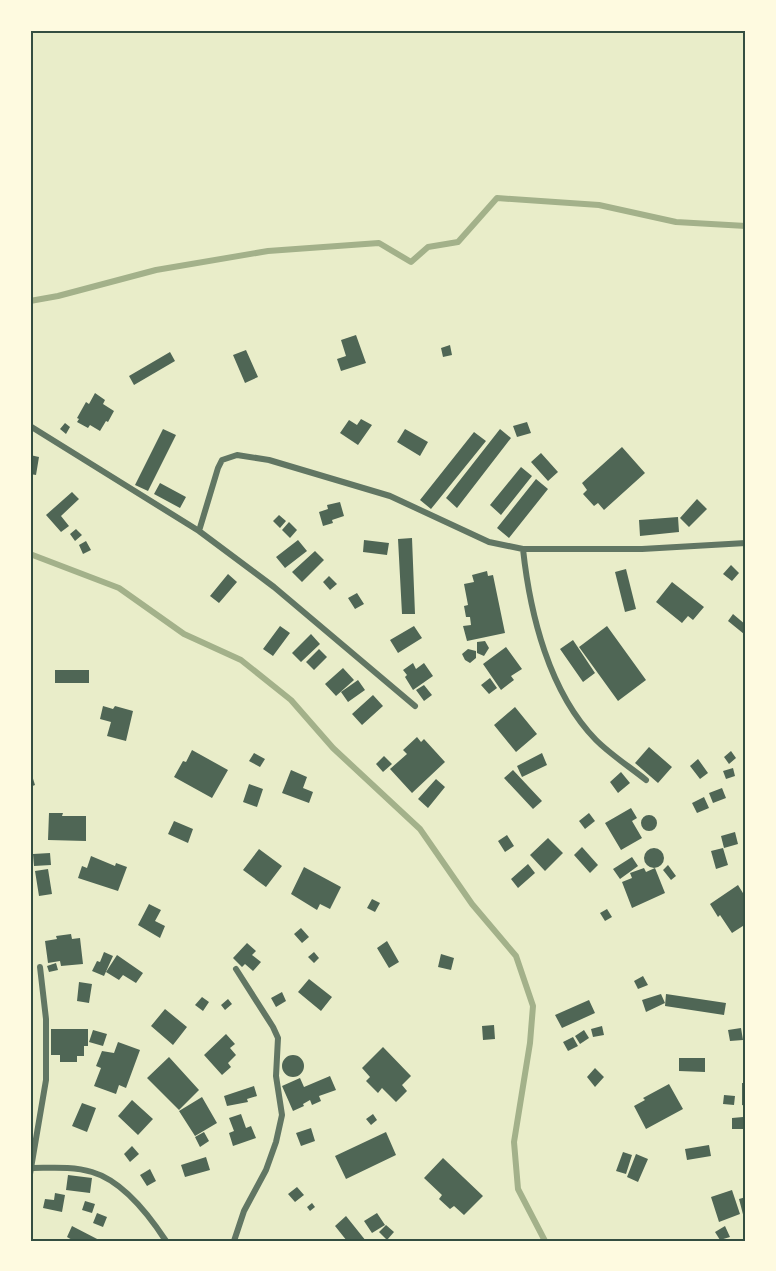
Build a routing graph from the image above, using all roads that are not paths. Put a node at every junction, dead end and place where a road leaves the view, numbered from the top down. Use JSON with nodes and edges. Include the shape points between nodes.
{"nodes":[{"id":1,"x":30,"y":426,"type":"edge"},
{"id":2,"x":199,"y":531,"type":"junction"},
{"id":3,"x":746,"y":543,"type":"edge"},
{"id":4,"x":523,"y":549,"type":"junction"},
{"id":5,"x":415,"y":706,"type":"dead end"},
{"id":6,"x":646,"y":780,"type":"dead end"},
{"id":7,"x":40,"y":967,"type":"dead end"},
{"id":8,"x":236,"y":969,"type":"dead end"},
{"id":9,"x":37,"y":1130,"type":"junction"},
{"id":10,"x":30,"y":1133,"type":"edge"},
{"id":11,"x":31,"y":1168,"type":"edge"},
{"id":12,"x":30,"y":1174,"type":"edge"},
{"id":13,"x":166,"y":1241,"type":"edge"},
{"id":14,"x":234,"y":1241,"type":"edge"}],
"edges":[{"from":1,"to":2,"type":"street"},
{"from":2,"to":4,"type":"street","via":[[218,468],[222,460],[237,454],[390,496],[489,542]]},
{"from":2,"to":5,"type":"street","via":[[274,587]]},
{"from":3,"to":4,"type":"street","via":[[642,549]]},
{"from":4,"to":6,"type":"street","via":[[534,617],[545,656],[560,687],[580,721],[597,740]]},
{"from":7,"to":9,"type":"street","via":[[47,1053]]},
{"from":8,"to":14,"type":"street","via":[[278,1038],[276,1076],[282,1115],[266,1170],[244,1211]]},
{"from":9,"to":10,"type":"street"},
{"from":9,"to":11,"type":"street"},
{"from":11,"to":12,"type":"street"},
{"from":11,"to":13,"type":"street","via":[[74,1168],[112,1181]]}]}
